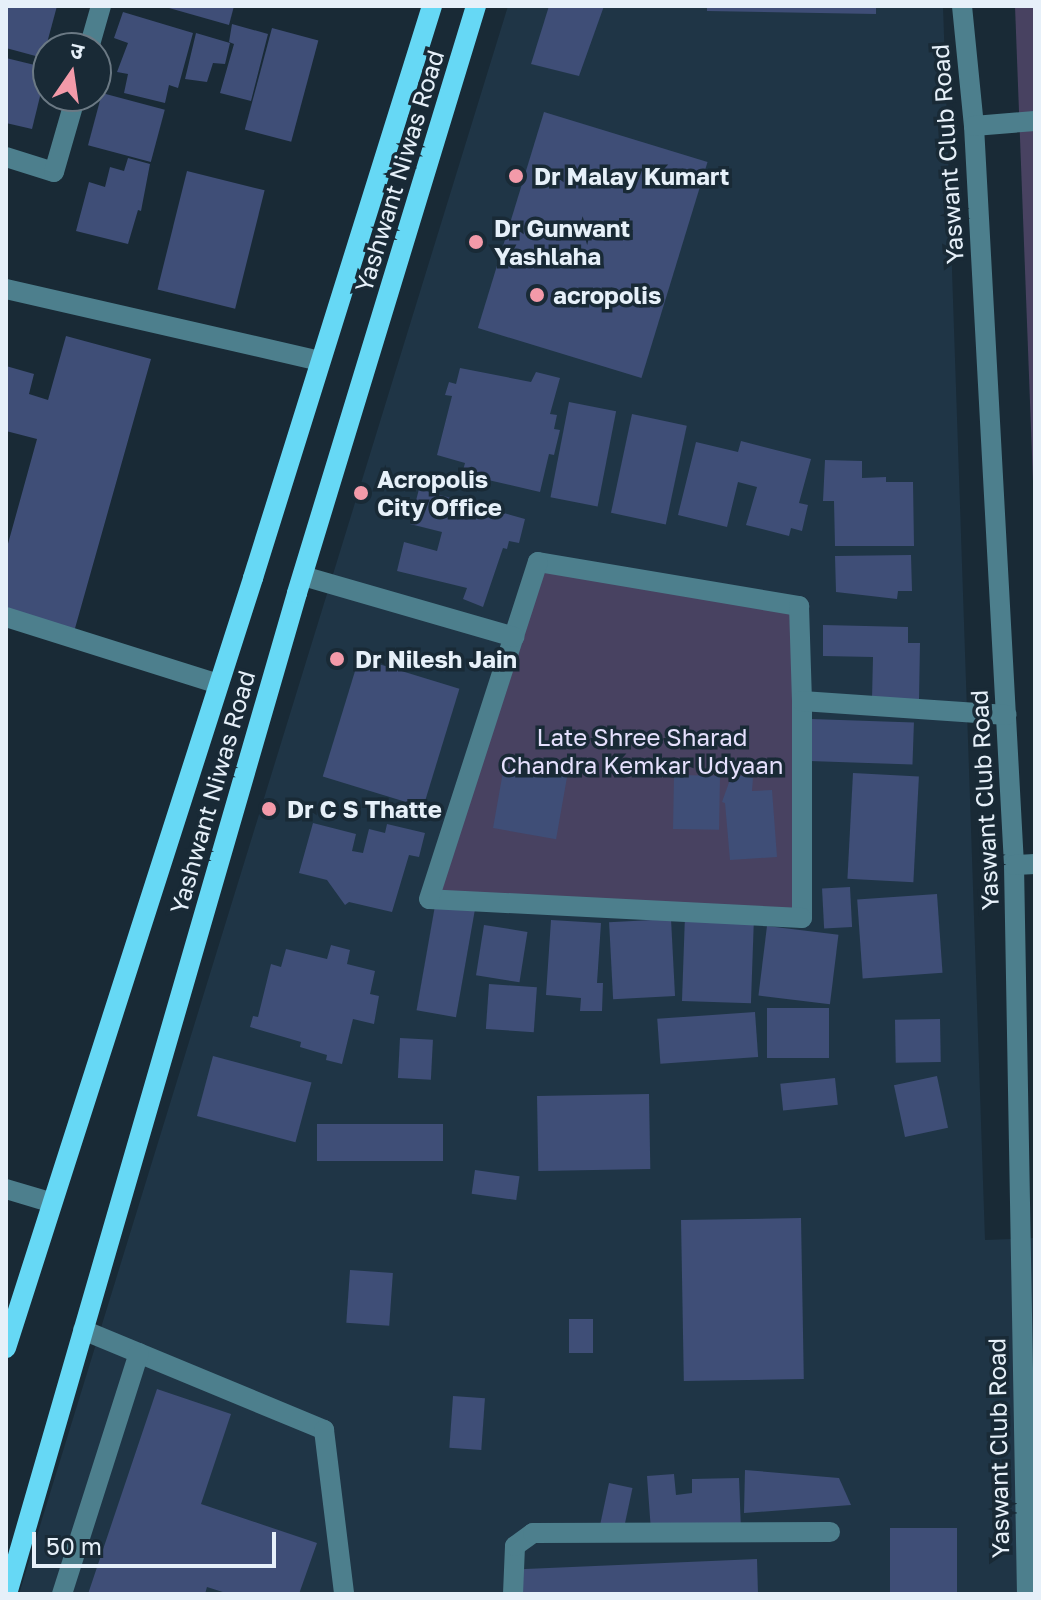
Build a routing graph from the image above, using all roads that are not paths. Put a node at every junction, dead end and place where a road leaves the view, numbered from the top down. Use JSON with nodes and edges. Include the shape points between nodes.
{"nodes":[{"id":1,"x":101,"y":6,"type":"edge"},
{"id":2,"x":432,"y":6,"type":"edge"},
{"id":3,"x":476,"y":6,"type":"edge"},
{"id":4,"x":962,"y":6,"type":"edge"},
{"id":5,"x":94,"y":32,"type":"edge"},
{"id":6,"x":71,"y":112,"type":"edge"},
{"id":7,"x":1035,"y":121,"type":"edge"},
{"id":8,"x":974,"y":126,"type":"junction"},
{"id":9,"x":6,"y":157,"type":"edge"},
{"id":10,"x":6,"y":289,"type":"edge"},
{"id":11,"x":320,"y":361,"type":"junction"},
{"id":12,"x":303,"y":576,"type":"junction"},
{"id":13,"x":6,"y":617,"type":"edge"},
{"id":14,"x":514,"y":637,"type":"junction"},
{"id":15,"x":218,"y":684,"type":"junction"},
{"id":16,"x":802,"y":701,"type":"junction"},
{"id":17,"x":1007,"y":715,"type":"junction"},
{"id":18,"x":1025,"y":864,"type":"edge"},
{"id":19,"x":6,"y":1189,"type":"edge"},
{"id":20,"x":50,"y":1202,"type":"junction"},
{"id":21,"x":83,"y":1330,"type":"junction"},
{"id":22,"x":6,"y":1348,"type":"edge"},
{"id":23,"x":139,"y":1353,"type":"junction"},
{"id":24,"x":830,"y":1532,"type":"dead end"},
{"id":25,"x":7,"y":1594,"type":"edge"},
{"id":26,"x":62,"y":1594,"type":"edge"},
{"id":27,"x":344,"y":1594,"type":"edge"},
{"id":28,"x":513,"y":1594,"type":"edge"},
{"id":29,"x":1027,"y":1594,"type":"edge"}],
"edges":[{"from":1,"to":5,"type":"street"},
{"from":2,"to":11,"type":"main road","name":"Yashwant Niwas Road"},
{"from":3,"to":12,"type":"main road","name":"Yashwant Niwas Road"},
{"from":4,"to":8,"type":"street","name":"Yaswant Club Road"},
{"from":6,"to":9,"type":"street","via":[[54,172]]},
{"from":7,"to":8,"type":"street"},
{"from":8,"to":17,"type":"street","name":"Yaswant Club Road"},
{"from":10,"to":11,"type":"street"},
{"from":11,"to":15,"type":"main road","name":"Yashwant Niwas Road"},
{"from":12,"to":14,"type":"street"},
{"from":12,"to":21,"type":"main road","name":"Yashwant Niwas Road"},
{"from":13,"to":15,"type":"street"},
{"from":14,"to":16,"type":"street","via":[[538,562],[799,606]]},
{"from":14,"to":16,"type":"street","via":[[429,899],[802,918]]},
{"from":15,"to":20,"type":"main road","name":"Yashwant Niwas Road"},
{"from":16,"to":17,"type":"street"},
{"from":17,"to":18,"type":"street","name":"Yaswant Club Road"},
{"from":18,"to":29,"type":"street","name":"Yaswant Club Road"},
{"from":19,"to":20,"type":"street"},
{"from":20,"to":22,"type":"main road","name":"Yashwant Niwas Road"},
{"from":21,"to":23,"type":"street"},
{"from":21,"to":25,"type":"main road","name":"Yashwant Niwas Road"},
{"from":23,"to":26,"type":"street"},
{"from":23,"to":27,"type":"street","via":[[324,1430]]},
{"from":24,"to":28,"type":"street","via":[[533,1533],[515,1546]]}]}
